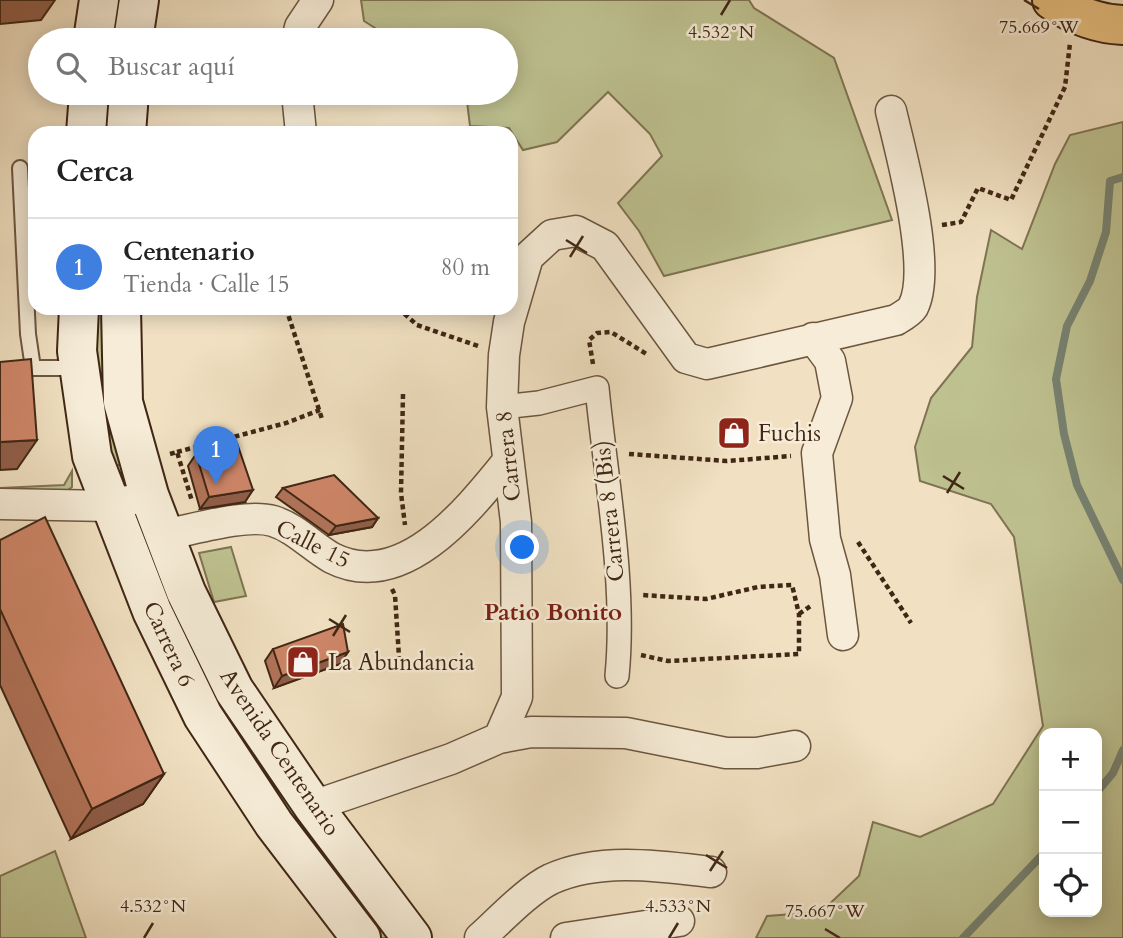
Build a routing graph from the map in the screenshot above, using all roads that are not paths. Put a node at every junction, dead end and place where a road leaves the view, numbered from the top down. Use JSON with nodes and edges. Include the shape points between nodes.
{"nodes":[{"id":1,"x":99,"y":0,"type":"edge"},
{"id":2,"x":139,"y":0,"type":"edge"},
{"id":3,"x":318,"y":0,"type":"edge"},
{"id":4,"x":95,"y":28,"type":"edge"},
{"id":5,"x":135,"y":28,"type":"edge"},
{"id":6,"x":300,"y":28,"type":"edge"},
{"id":7,"x":88,"y":105,"type":"edge"},
{"id":8,"x":128,"y":105,"type":"edge"},
{"id":9,"x":298,"y":105,"type":"edge"},
{"id":10,"x":891,"y":111,"type":"dead end"},
{"id":11,"x":87,"y":126,"type":"edge"},
{"id":12,"x":127,"y":126,"type":"edge"},
{"id":13,"x":300,"y":126,"type":"edge"},
{"id":14,"x":20,"y":167,"type":"dead end"},
{"id":15,"x":518,"y":291,"type":"edge"},
{"id":16,"x":79,"y":315,"type":"edge"},
{"id":17,"x":121,"y":315,"type":"edge"},
{"id":18,"x":511,"y":315,"type":"edge"},
{"id":19,"x":813,"y":338,"type":"junction"},
{"id":20,"x":79,"y":368,"type":"junction"},
{"id":21,"x":502,"y":407,"type":"junction"},
{"id":22,"x":508,"y":461,"type":"junction"},
{"id":23,"x":149,"y":495,"type":"junction"},
{"id":24,"x":0,"y":504,"type":"edge"},
{"id":25,"x":111,"y":506,"type":"junction"},
{"id":26,"x":163,"y":535,"type":"junction"},
{"id":27,"x":844,"y":635,"type":"dead end"},
{"id":28,"x":617,"y":676,"type":"dead end"},
{"id":29,"x":499,"y":738,"type":"junction"},
{"id":30,"x":795,"y":746,"type":"dead end"},
{"id":31,"x":313,"y":806,"type":"junction"},
{"id":32,"x":711,"y":872,"type":"dead end"},
{"id":33,"x":679,"y":921,"type":"dead end"},
{"id":34,"x":361,"y":938,"type":"edge"},
{"id":35,"x":412,"y":938,"type":"edge"},
{"id":36,"x":480,"y":938,"type":"edge"},
{"id":37,"x":566,"y":938,"type":"edge"}],
"edges":[{"from":1,"to":4,"type":"main road"},
{"from":2,"to":5,"type":"main road"},
{"from":3,"to":6,"type":"street"},
{"from":7,"to":11,"type":"main road"},
{"from":8,"to":12,"type":"main road"},
{"from":9,"to":13,"type":"street"},
{"from":10,"to":19,"type":"street","via":[[921,275],[912,308],[896,320]]},
{"from":14,"to":20,"type":"lane","via":[[33,368]]},
{"from":15,"to":19,"type":"street","name":"Carrera 8","via":[[528,257],[552,236],[576,230],[605,246],[686,358],[707,364]]},
{"from":16,"to":20,"type":"main road","name":"Carrera 6"},
{"from":17,"to":23,"type":"main road","name":"Avenida Centenario","via":[[123,402]]},
{"from":18,"to":21,"type":"street","name":"Carrera 8"},
{"from":19,"to":27,"type":"street","via":[[830,361],[837,398],[817,453],[825,539]]},
{"from":20,"to":25,"type":"main road","name":"Carrera 6","via":[[92,456]]},
{"from":21,"to":22,"type":"street","name":"Carrera 8"},
{"from":21,"to":28,"type":"street","name":"Carrera 8 (Bis)","via":[[539,403],[597,387],[617,593]]},
{"from":22,"to":26,"type":"street","name":"Calle 15","via":[[473,505],[431,541],[379,566],[358,567],[332,558],[273,521],[246,520]]},
{"from":22,"to":29,"type":"street","name":"Carrera 8","via":[[516,522],[517,696]]},
{"from":23,"to":25,"type":"street"},
{"from":23,"to":26,"type":"main road","name":"Avenida Centenario"},
{"from":24,"to":25,"type":"street"},
{"from":25,"to":34,"type":"main road","name":"Carrera 6","via":[[152,611],[203,716],[274,824]]},
{"from":26,"to":31,"type":"main road","name":"Avenida Centenario","via":[[234,690]]},
{"from":29,"to":30,"type":"street","via":[[531,732],[625,733],[726,754]]},
{"from":29,"to":31,"type":"street"},
{"from":31,"to":35,"type":"main road","name":"Avenida Centenario"},
{"from":32,"to":36,"type":"street","via":[[602,866],[550,880]]},
{"from":33,"to":37,"type":"street"}]}
